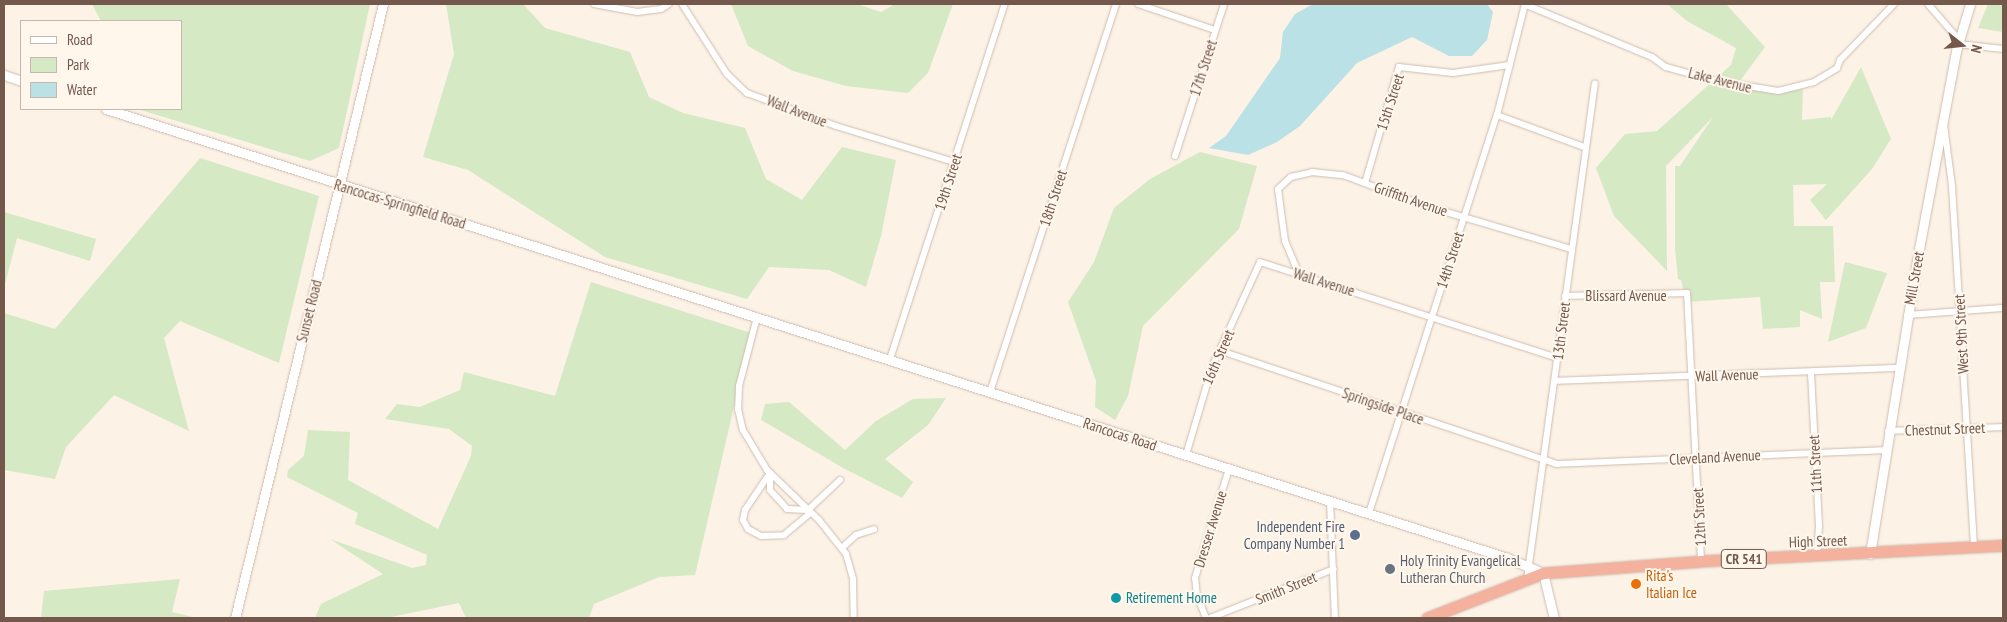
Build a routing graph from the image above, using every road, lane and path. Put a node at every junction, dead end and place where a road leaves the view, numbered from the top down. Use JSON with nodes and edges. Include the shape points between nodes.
{"nodes":[{"id":1,"x":383,"y":4,"type":"edge"},
{"id":2,"x":594,"y":4,"type":"edge"},
{"id":3,"x":669,"y":4,"type":"edge"},
{"id":4,"x":682,"y":4,"type":"edge"},
{"id":5,"x":1005,"y":4,"type":"edge"},
{"id":6,"x":1116,"y":4,"type":"edge"},
{"id":7,"x":1138,"y":4,"type":"edge"},
{"id":8,"x":1224,"y":4,"type":"edge"},
{"id":9,"x":1525,"y":4,"type":"edge"},
{"id":10,"x":1894,"y":4,"type":"edge"},
{"id":11,"x":1928,"y":4,"type":"edge"},
{"id":12,"x":1970,"y":4,"type":"edge"},
{"id":13,"x":1215,"y":30,"type":"junction"},
{"id":14,"x":1958,"y":42,"type":"junction"},
{"id":15,"x":2003,"y":49,"type":"edge"},
{"id":16,"x":1509,"y":65,"type":"junction"},
{"id":17,"x":4,"y":75,"type":"edge"},
{"id":18,"x":20,"y":81,"type":"edge"},
{"id":19,"x":1595,"y":84,"type":"dead end"},
{"id":20,"x":109,"y":110,"type":"edge"},
{"id":21,"x":1497,"y":115,"type":"junction"},
{"id":22,"x":1944,"y":122,"type":"junction"},
{"id":23,"x":1584,"y":147,"type":"junction"},
{"id":24,"x":1175,"y":156,"type":"dead end"},
{"id":25,"x":954,"y":162,"type":"junction"},
{"id":26,"x":1365,"y":183,"type":"junction"},
{"id":27,"x":340,"y":185,"type":"junction"},
{"id":28,"x":1464,"y":217,"type":"junction"},
{"id":29,"x":1571,"y":249,"type":"junction"},
{"id":30,"x":1260,"y":262,"type":"joint"},
{"id":31,"x":1299,"y":274,"type":"junction"},
{"id":32,"x":1687,"y":293,"type":"joint"},
{"id":33,"x":1566,"y":296,"type":"junction"},
{"id":34,"x":695,"y":297,"type":"joint"},
{"id":35,"x":2003,"y":308,"type":"edge"},
{"id":36,"x":1960,"y":310,"type":"junction"},
{"id":37,"x":1908,"y":315,"type":"junction"},
{"id":38,"x":1432,"y":316,"type":"junction"},
{"id":39,"x":757,"y":317,"type":"junction"},
{"id":40,"x":1220,"y":351,"type":"junction"},
{"id":41,"x":1558,"y":358,"type":"junction"},
{"id":42,"x":890,"y":359,"type":"junction"},
{"id":43,"x":1899,"y":368,"type":"junction"},
{"id":44,"x":1810,"y":373,"type":"junction"},
{"id":45,"x":1691,"y":377,"type":"junction"},
{"id":46,"x":1555,"y":381,"type":"junction"},
{"id":47,"x":990,"y":392,"type":"junction"},
{"id":48,"x":1402,"y":413,"type":"junction"},
{"id":49,"x":2003,"y":427,"type":"edge"},
{"id":50,"x":1966,"y":429,"type":"junction"},
{"id":51,"x":1888,"y":431,"type":"junction"},
{"id":52,"x":1885,"y":450,"type":"junction"},
{"id":53,"x":1815,"y":452,"type":"junction"},
{"id":54,"x":1186,"y":455,"type":"junction"},
{"id":55,"x":1696,"y":458,"type":"junction"},
{"id":56,"x":1545,"y":461,"type":"junction"},
{"id":57,"x":1229,"y":468,"type":"junction"},
{"id":58,"x":770,"y":473,"type":"junction"},
{"id":59,"x":840,"y":480,"type":"dead end"},
{"id":60,"x":1330,"y":501,"type":"junction"},
{"id":61,"x":810,"y":511,"type":"junction"},
{"id":62,"x":1369,"y":514,"type":"junction"},
{"id":63,"x":874,"y":529,"type":"dead end"},
{"id":64,"x":2003,"y":546,"type":"edge"},
{"id":65,"x":1974,"y":547,"type":"junction"},
{"id":66,"x":842,"y":548,"type":"junction"},
{"id":67,"x":1870,"y":554,"type":"junction"},
{"id":68,"x":1817,"y":555,"type":"junction"},
{"id":69,"x":1701,"y":561,"type":"junction"},
{"id":70,"x":1334,"y":569,"type":"junction"},
{"id":71,"x":1528,"y":573,"type":"junction"},
{"id":72,"x":1543,"y":573,"type":"junction"},
{"id":73,"x":235,"y":618,"type":"edge"},
{"id":74,"x":854,"y":618,"type":"edge"},
{"id":75,"x":1206,"y":618,"type":"edge"},
{"id":76,"x":1210,"y":618,"type":"edge"},
{"id":77,"x":1335,"y":618,"type":"edge"},
{"id":78,"x":1427,"y":618,"type":"edge"},
{"id":79,"x":1554,"y":618,"type":"edge"}],
"edges":[{"from":1,"to":27,"type":"main road","name":"Sunset Road"},
{"from":2,"to":3,"type":"street","via":[[630,12],[655,10]]},
{"from":4,"to":25,"type":"street","name":"Wall Avenue","via":[[727,74],[747,93],[836,126]]},
{"from":5,"to":25,"type":"street","name":"19th Street"},
{"from":6,"to":47,"type":"street","name":"18th Street"},
{"from":7,"to":13,"type":"street"},
{"from":8,"to":13,"type":"street","name":"17th Street"},
{"from":9,"to":10,"type":"street","name":"Lake Avenue","via":[[1652,57],[1666,67],[1717,81],[1778,91],[1814,82],[1837,68],[1840,60]]},
{"from":9,"to":16,"type":"street","name":"14th Street"},
{"from":11,"to":14,"type":"street"},
{"from":12,"to":14,"type":"main road","name":"Mill Street"},
{"from":13,"to":24,"type":"street","name":"17th Street"},
{"from":14,"to":15,"type":"street"},
{"from":14,"to":22,"type":"main road","name":"Mill Street"},
{"from":16,"to":21,"type":"street","name":"14th Street"},
{"from":16,"to":26,"type":"street","name":"15th Street","via":[[1447,73],[1399,67]]},
{"from":17,"to":18,"type":"main road"},
{"from":19,"to":23,"type":"street","name":"13th Street"},
{"from":20,"to":27,"type":"main road","name":"Rancocas-Springfield Road"},
{"from":21,"to":23,"type":"street"},
{"from":21,"to":28,"type":"street","name":"14th Street"},
{"from":22,"to":36,"type":"street","name":"West 9th Street","via":[[1952,186]]},
{"from":22,"to":37,"type":"main road","name":"Mill Street"},
{"from":23,"to":29,"type":"street","name":"13th Street"},
{"from":25,"to":42,"type":"street","name":"19th Street"},
{"from":26,"to":28,"type":"street","name":"Griffith Avenue"},
{"from":26,"to":31,"type":"street","name":"Griffith Avenue","via":[[1334,172],[1320,171],[1297,175],[1280,184],[1278,201],[1285,241]]},
{"from":27,"to":34,"type":"main road","name":"Rancocas-Springfield Road"},
{"from":27,"to":73,"type":"main road","name":"Sunset Road"},
{"from":28,"to":29,"type":"street","name":"Griffith Avenue"},
{"from":28,"to":38,"type":"street","name":"14th Street"},
{"from":29,"to":33,"type":"street","name":"13th Street"},
{"from":30,"to":31,"type":"street","name":"Wall Avenue"},
{"from":30,"to":40,"type":"street","name":"16th Street"},
{"from":31,"to":38,"type":"street","name":"Wall Avenue"},
{"from":32,"to":33,"type":"street","name":"Blissard Avenue"},
{"from":32,"to":45,"type":"street","name":"12th Street"},
{"from":33,"to":41,"type":"street","name":"13th Street"},
{"from":34,"to":39,"type":"main road","name":"Rancocas Road"},
{"from":35,"to":36,"type":"street"},
{"from":36,"to":37,"type":"street"},
{"from":36,"to":50,"type":"street","name":"West 9th Street"},
{"from":37,"to":43,"type":"main road","name":"Mill Street"},
{"from":38,"to":41,"type":"street","name":"Wall Avenue"},
{"from":38,"to":48,"type":"street","name":"14th Street"},
{"from":39,"to":42,"type":"main road","name":"Rancocas Road"},
{"from":39,"to":58,"type":"street","via":[[739,386],[738,409],[749,443]]},
{"from":40,"to":48,"type":"street","name":"Springside Place"},
{"from":40,"to":54,"type":"street","name":"16th Street","via":[[1200,397]]},
{"from":41,"to":46,"type":"street","name":"13th Street"},
{"from":42,"to":47,"type":"main road","name":"Rancocas Road"},
{"from":43,"to":44,"type":"street","name":"Wall Avenue","via":[[1870,366]]},
{"from":43,"to":51,"type":"main road","name":"Mill Street"},
{"from":44,"to":45,"type":"street","name":"Wall Avenue"},
{"from":44,"to":53,"type":"street","name":"11th Street"},
{"from":45,"to":46,"type":"street","name":"Wall Avenue"},
{"from":45,"to":55,"type":"street","name":"12th Street"},
{"from":46,"to":56,"type":"street","name":"13th Street"},
{"from":47,"to":54,"type":"main road","name":"Rancocas Road"},
{"from":48,"to":56,"type":"street","name":"Springside Place"},
{"from":48,"to":62,"type":"street","name":"14th Street"},
{"from":49,"to":50,"type":"street","name":"Chestnut Street"},
{"from":50,"to":51,"type":"street","name":"Chestnut Street"},
{"from":50,"to":65,"type":"street","name":"West 9th Street"},
{"from":51,"to":52,"type":"main road","name":"Mill Street"},
{"from":52,"to":53,"type":"street","name":"Cleveland Avenue"},
{"from":52,"to":67,"type":"main road","name":"Mill Street"},
{"from":53,"to":55,"type":"street","name":"Cleveland Avenue"},
{"from":53,"to":68,"type":"street","name":"11th Street","via":[[1819,526]]},
{"from":54,"to":57,"type":"main road","name":"Rancocas Road"},
{"from":55,"to":56,"type":"street","name":"Cleveland Avenue","via":[[1562,464]]},
{"from":55,"to":69,"type":"street","name":"12th Street"},
{"from":56,"to":71,"type":"street","name":"13th Street"},
{"from":57,"to":60,"type":"main road","name":"Rancocas Road"},
{"from":57,"to":75,"type":"street","name":"Dresser Avenue","via":[[1195,578],[1197,596]]},
{"from":58,"to":61,"type":"street"},
{"from":58,"to":61,"type":"street","via":[[770,490],[786,509]]},
{"from":58,"to":61,"type":"street","via":[[745,510],[743,520],[748,529],[761,536],[784,534]]},
{"from":59,"to":61,"type":"street"},
{"from":60,"to":62,"type":"main road","name":"Rancocas Road"},
{"from":60,"to":70,"type":"street"},
{"from":61,"to":66,"type":"street"},
{"from":62,"to":71,"type":"main road","name":"Rancocas Road","via":[[1504,557]]},
{"from":63,"to":66,"type":"street","via":[[856,535]]},
{"from":64,"to":65,"type":"highway","name":"High Street","number":"CR 541"},
{"from":65,"to":67,"type":"highway","name":"High Street","number":"CR 541"},
{"from":66,"to":74,"type":"street","via":[[853,579]]},
{"from":67,"to":68,"type":"highway","name":"High Street","number":"CR 541"},
{"from":68,"to":69,"type":"highway","name":"High Street","number":"CR 541"},
{"from":69,"to":72,"type":"highway","name":"High Street","number":"CR 541"},
{"from":70,"to":76,"type":"street","name":"Smith Street"},
{"from":70,"to":77,"type":"street"},
{"from":71,"to":72,"type":"highway","number":"CR 541"},
{"from":71,"to":78,"type":"highway","number":"CR 541"},
{"from":72,"to":79,"type":"main road"}]}
